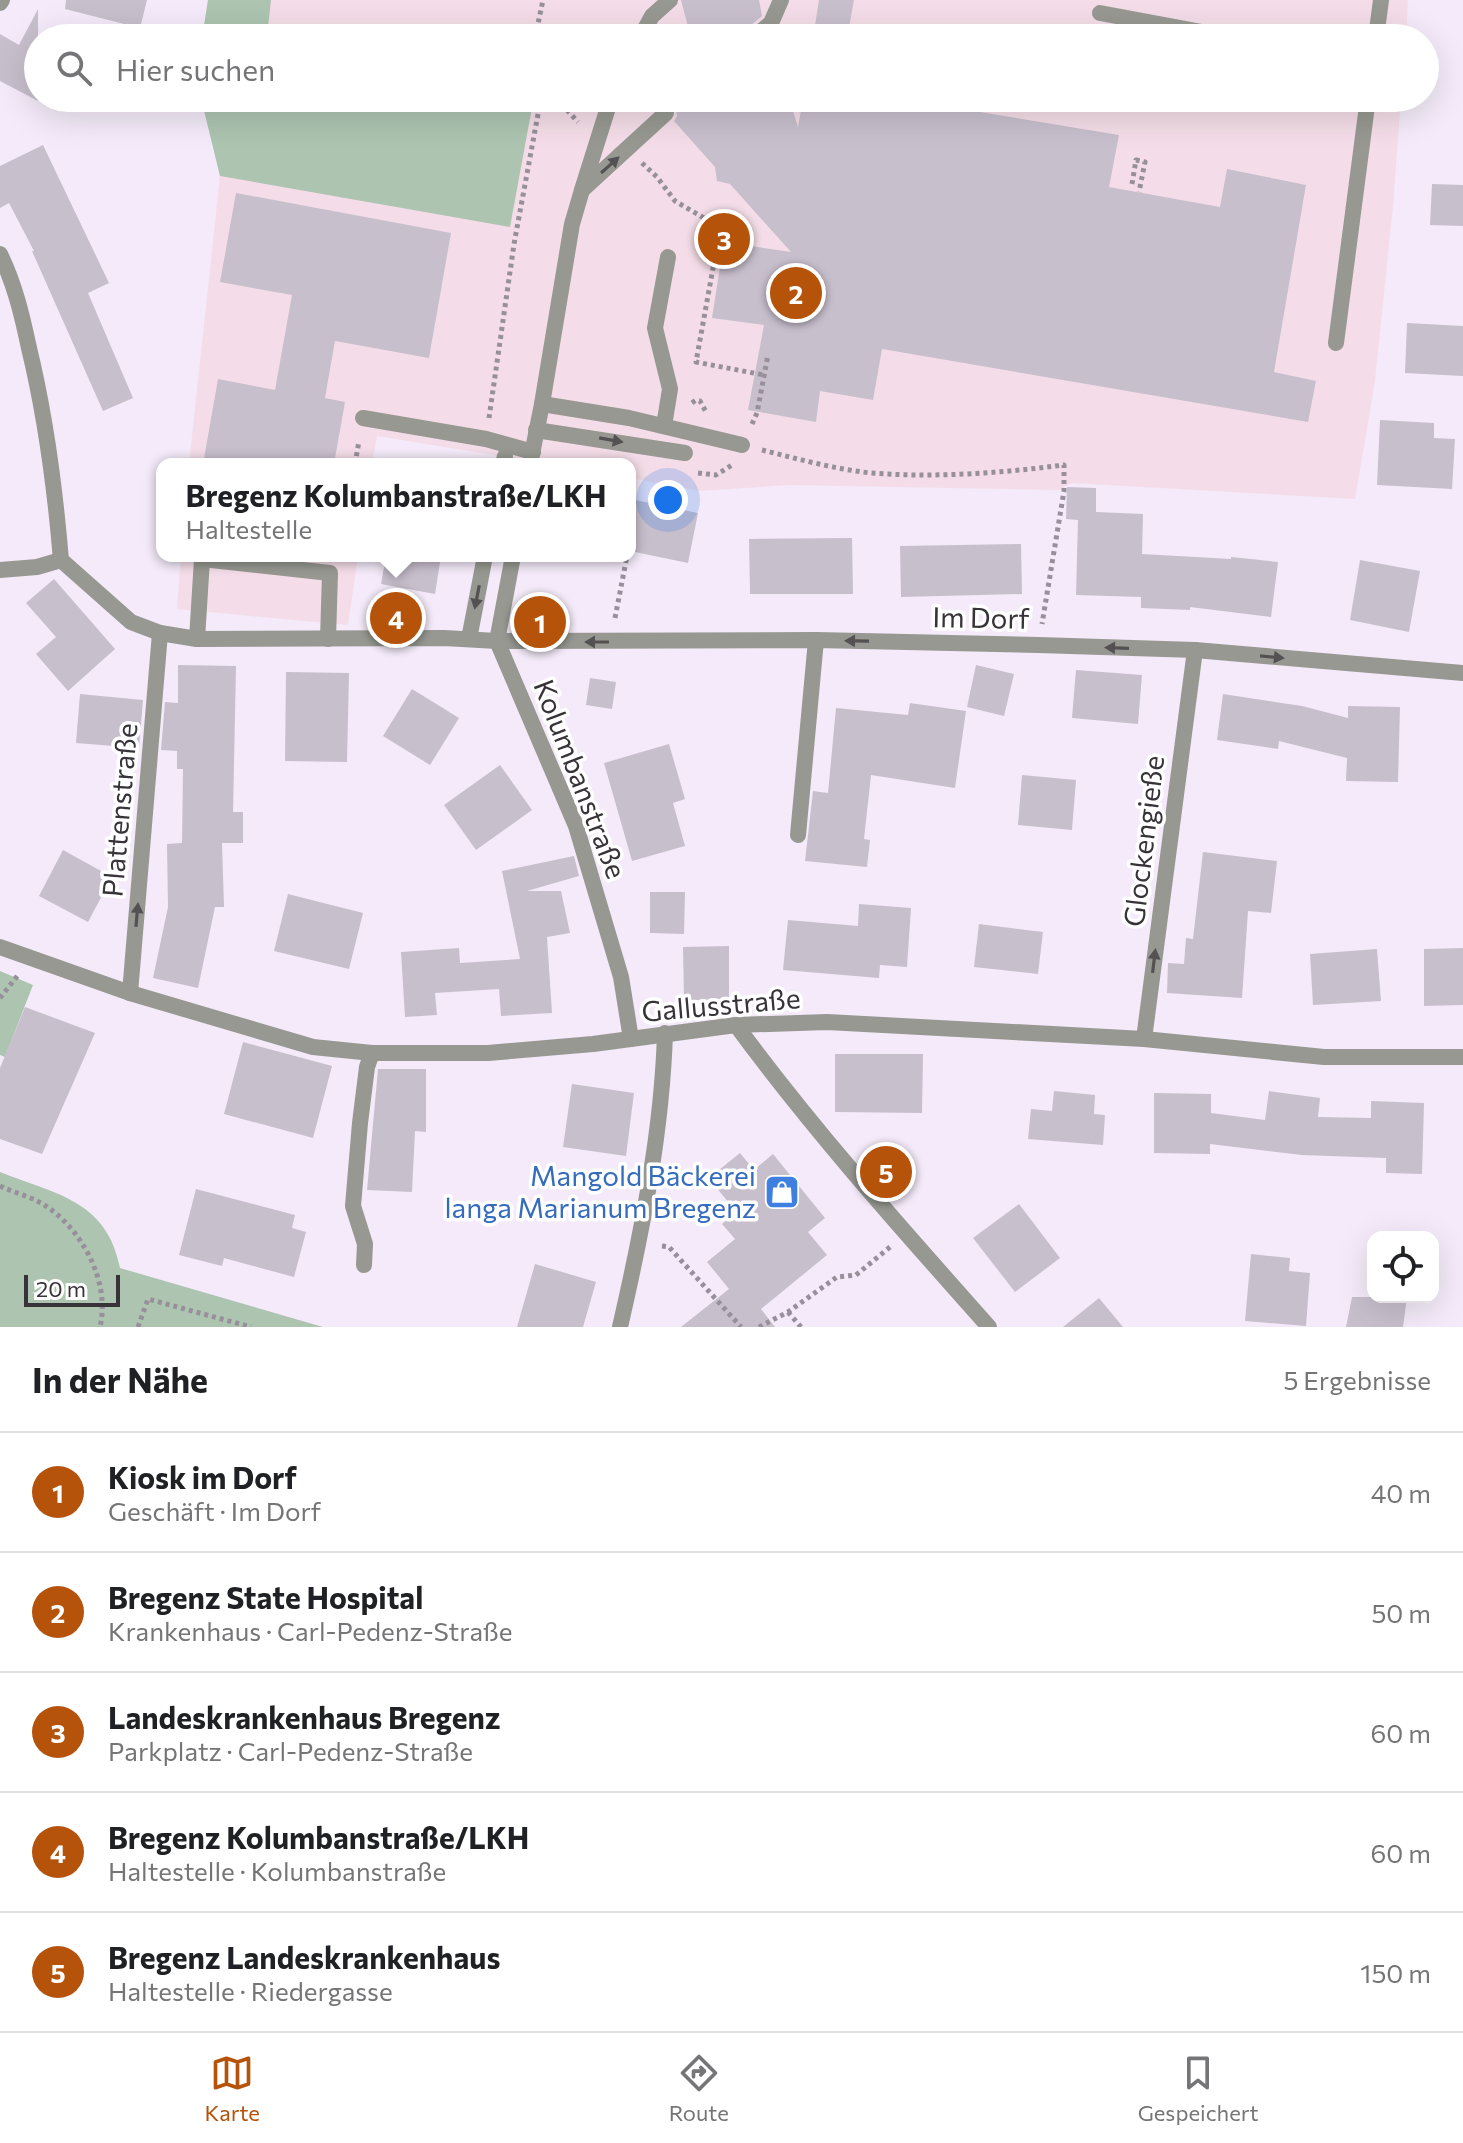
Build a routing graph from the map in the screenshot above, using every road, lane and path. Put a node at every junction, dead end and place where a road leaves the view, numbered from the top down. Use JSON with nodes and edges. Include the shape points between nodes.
{"nodes":[{"id":1,"x":543,"y":0,"type":"edge"},
{"id":2,"x":670,"y":0,"type":"edge"},
{"id":3,"x":781,"y":0,"type":"edge"},
{"id":4,"x":1381,"y":0,"type":"edge"},
{"id":5,"x":1100,"y":13,"type":"dead end"},
{"id":6,"x":538,"y":24,"type":"edge"},
{"id":7,"x":648,"y":24,"type":"edge"},
{"id":8,"x":770,"y":24,"type":"edge"},
{"id":9,"x":1159,"y":24,"type":"edge"},
{"id":10,"x":1378,"y":24,"type":"edge"},
{"id":11,"x":538,"y":112,"type":"edge"},
{"id":12,"x":607,"y":112,"type":"edge"},
{"id":13,"x":1366,"y":112,"type":"edge"},
{"id":14,"x":666,"y":113,"type":"dead end"},
{"id":15,"x":1132,"y":184,"type":"dead end"},
{"id":16,"x":582,"y":190,"type":"junction"},
{"id":17,"x":1139,"y":192,"type":"dead end"},
{"id":18,"x":0,"y":254,"type":"edge"},
{"id":19,"x":668,"y":257,"type":"dead end"},
{"id":20,"x":1336,"y":343,"type":"dead end"},
{"id":21,"x":768,"y":355,"type":"dead end"},
{"id":22,"x":542,"y":404,"type":"junction"},
{"id":23,"x":363,"y":418,"type":"dead end"},
{"id":24,"x":664,"y":426,"type":"junction"},
{"id":25,"x":536,"y":430,"type":"junction"},
{"id":26,"x":486,"y":439,"type":"junction"},
{"id":27,"x":742,"y":445,"type":"junction"},
{"id":28,"x":685,"y":453,"type":"dead end"},
{"id":29,"x":531,"y":458,"type":"edge"},
{"id":30,"x":61,"y":560,"type":"junction"},
{"id":31,"x":202,"y":562,"type":"edge"},
{"id":32,"x":229,"y":562,"type":"edge"},
{"id":33,"x":484,"y":562,"type":"edge"},
{"id":34,"x":512,"y":562,"type":"edge"},
{"id":35,"x":626,"y":562,"type":"edge"},
{"id":36,"x":0,"y":570,"type":"edge"},
{"id":37,"x":160,"y":633,"type":"junction"},
{"id":38,"x":197,"y":639,"type":"junction"},
{"id":39,"x":328,"y":639,"type":"junction"},
{"id":40,"x":469,"y":639,"type":"junction"},
{"id":41,"x":816,"y":640,"type":"junction"},
{"id":42,"x":497,"y":641,"type":"junction"},
{"id":43,"x":614,"y":641,"type":"junction"},
{"id":44,"x":1039,"y":645,"type":"junction"},
{"id":45,"x":1195,"y":650,"type":"junction"},
{"id":46,"x":1463,"y":673,"type":"edge"},
{"id":47,"x":798,"y":835,"type":"dead end"},
{"id":48,"x":0,"y":947,"type":"edge"},
{"id":49,"x":130,"y":993,"type":"junction"},
{"id":50,"x":736,"y":1025,"type":"junction"},
{"id":51,"x":665,"y":1033,"type":"junction"},
{"id":52,"x":631,"y":1039,"type":"junction"},
{"id":53,"x":1144,"y":1039,"type":"junction"},
{"id":54,"x":372,"y":1053,"type":"junction"},
{"id":55,"x":1463,"y":1057,"type":"edge"},
{"id":56,"x":0,"y":1186,"type":"edge"},
{"id":57,"x":906,"y":1234,"type":"junction"},
{"id":58,"x":639,"y":1243,"type":"junction"},
{"id":59,"x":364,"y":1265,"type":"dead end"},
{"id":60,"x":788,"y":1312,"type":"junction"},
{"id":61,"x":100,"y":1327,"type":"edge"},
{"id":62,"x":138,"y":1327,"type":"edge"},
{"id":63,"x":251,"y":1327,"type":"edge"},
{"id":64,"x":620,"y":1327,"type":"edge"},
{"id":65,"x":741,"y":1327,"type":"edge"},
{"id":66,"x":759,"y":1327,"type":"edge"},
{"id":67,"x":801,"y":1327,"type":"edge"},
{"id":68,"x":989,"y":1327,"type":"edge"}],
"edges":[{"from":1,"to":6,"type":"path"},
{"from":2,"to":7,"type":"street"},
{"from":3,"to":8,"type":"street"},
{"from":4,"to":10,"type":"street"},
{"from":5,"to":9,"type":"street"},
{"from":11,"to":26,"type":"path"},
{"from":12,"to":16,"type":"street"},
{"from":13,"to":20,"type":"street"},
{"from":16,"to":14,"type":"street","one_way":true},
{"from":15,"to":17,"type":"path","via":[[1136,160],[1145,162]]},
{"from":16,"to":22,"type":"street"},
{"from":18,"to":30,"type":"street","via":[[15,284],[40,391]]},
{"from":19,"to":24,"type":"street","via":[[655,328],[670,389]]},
{"from":21,"to":27,"type":"path","via":[[757,413]]},
{"from":22,"to":24,"type":"street"},
{"from":22,"to":25,"type":"street"},
{"from":23,"to":26,"type":"street"},
{"from":24,"to":27,"type":"street"},
{"from":25,"to":28,"type":"street","one_way":true},
{"from":25,"to":29,"type":"street"},
{"from":26,"to":29,"type":"street"},
{"from":27,"to":44,"type":"path","via":[[872,473],[924,475],[1064,465]]},
{"from":30,"to":36,"type":"street"},
{"from":30,"to":37,"type":"street","via":[[131,622]]},
{"from":31,"to":38,"type":"street"},
{"from":32,"to":39,"type":"street","via":[[330,573]]},
{"from":33,"to":40,"type":"street","one_way":true},
{"from":34,"to":42,"type":"street"},
{"from":35,"to":43,"type":"path"},
{"from":37,"to":38,"type":"street"},
{"from":49,"to":37,"type":"street","name":"Plattenstraße","one_way":true},
{"from":38,"to":39,"type":"street"},
{"from":39,"to":40,"type":"street"},
{"from":40,"to":42,"type":"street"},
{"from":41,"to":43,"type":"street","name":"Im Dorf"},
{"from":44,"to":41,"type":"street","name":"Im Dorf","one_way":true},
{"from":41,"to":47,"type":"street"},
{"from":43,"to":42,"type":"street","name":"Im Dorf","one_way":true},
{"from":42,"to":52,"type":"street","name":"Kolumbanstraße","via":[[576,826],[621,977]]},
{"from":45,"to":44,"type":"street","name":"Im Dorf","one_way":true},
{"from":45,"to":46,"type":"street","name":"Im Dorf","one_way":true},
{"from":53,"to":45,"type":"street","name":"Glockengieße","one_way":true},
{"from":48,"to":49,"type":"street","name":"Gallusstraße"},
{"from":49,"to":54,"type":"street","name":"Gallusstraße","via":[[313,1047]]},
{"from":50,"to":51,"type":"street","name":"Gallusstraße"},
{"from":50,"to":53,"type":"street","name":"Gallusstraße","via":[[827,1022]]},
{"from":50,"to":57,"type":"street"},
{"from":51,"to":52,"type":"street","name":"Gallusstraße"},
{"from":51,"to":58,"type":"street","via":[[664,1084]]},
{"from":52,"to":54,"type":"street","name":"Gallusstraße","via":[[488,1053]]},
{"from":53,"to":55,"type":"street","name":"Gallusstraße","via":[[1324,1057]]},
{"from":54,"to":59,"type":"street","via":[[353,1206],[365,1244]]},
{"from":56,"to":61,"type":"path","via":[[41,1204],[77,1239],[101,1284]]},
{"from":57,"to":60,"type":"path","via":[[856,1275],[837,1277]]},
{"from":57,"to":68,"type":"street"},
{"from":58,"to":64,"type":"street"},
{"from":58,"to":65,"type":"path","via":[[669,1247]]},
{"from":60,"to":66,"type":"path"},
{"from":60,"to":67,"type":"path"},
{"from":62,"to":63,"type":"path","via":[[148,1299]]}]}
